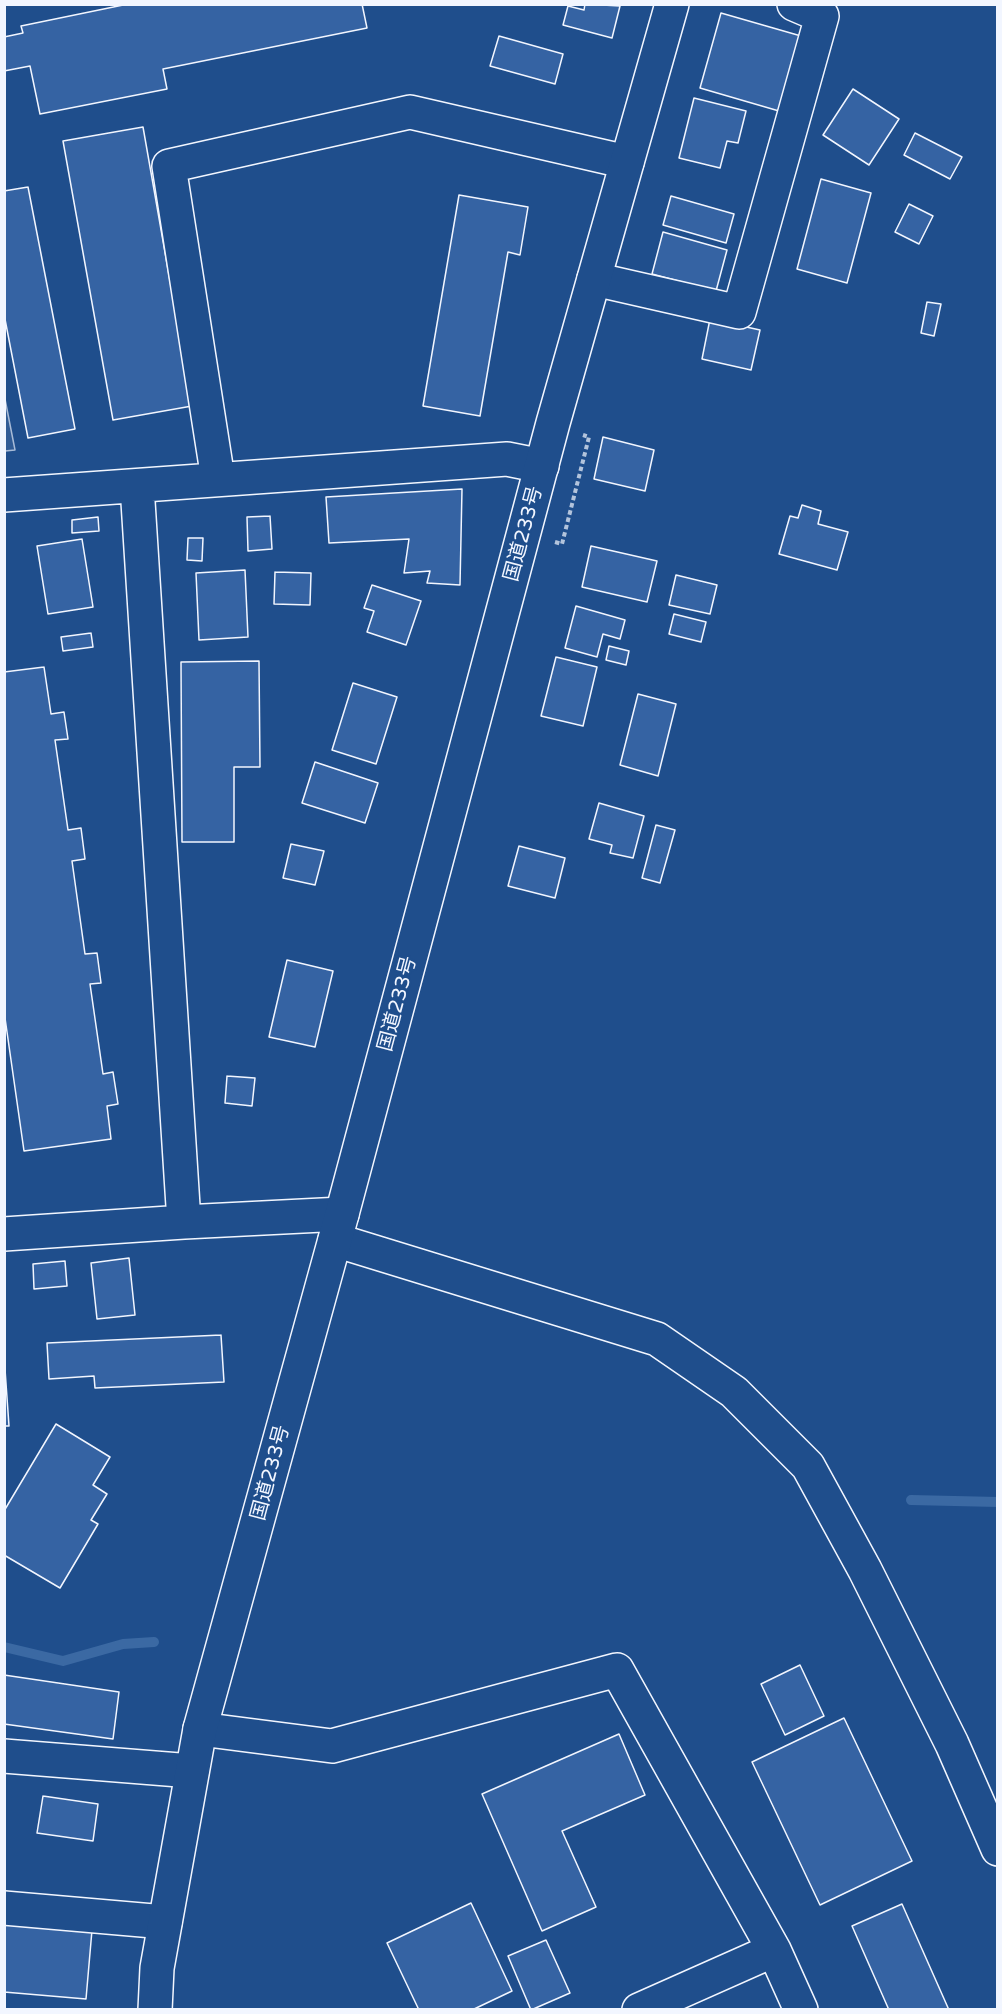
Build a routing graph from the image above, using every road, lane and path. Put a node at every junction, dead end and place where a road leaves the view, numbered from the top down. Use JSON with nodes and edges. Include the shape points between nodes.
{"nodes":[{"id":1,"x":672,"y":4,"type":"edge"},
{"id":2,"x":794,"y":4,"type":"edge"},
{"id":3,"x":627,"y":162,"type":"junction"},
{"id":4,"x":594,"y":279,"type":"junction"},
{"id":5,"x":542,"y":466,"type":"junction"},
{"id":6,"x":218,"y":479,"type":"junction"},
{"id":7,"x":137,"y":486,"type":"junction"},
{"id":8,"x":4,"y":495,"type":"edge"},
{"id":9,"x":184,"y":1222,"type":"junction"},
{"id":10,"x":339,"y":1227,"type":"junction"},
{"id":11,"x":4,"y":1234,"type":"edge"},
{"id":12,"x":200,"y":1729,"type":"junction"},
{"id":13,"x":4,"y":1756,"type":"edge"},
{"id":14,"x":192,"y":1771,"type":"junction"},
{"id":15,"x":998,"y":1849,"type":"edge"},
{"id":16,"x":4,"y":1908,"type":"edge"},
{"id":17,"x":165,"y":1922,"type":"junction"},
{"id":18,"x":774,"y":1950,"type":"junction"},
{"id":19,"x":155,"y":2010,"type":"edge"},
{"id":20,"x":639,"y":2010,"type":"edge"},
{"id":21,"x":801,"y":2010,"type":"edge"}],
"edges":[{"from":1,"to":3,"type":"main road","name":"国道233号"},
{"from":2,"to":4,"type":"main road","via":[[822,16],[739,312]]},
{"from":3,"to":4,"type":"main road","name":"国道233号"},
{"from":3,"to":6,"type":"main road","via":[[410,112],[169,166]]},
{"from":4,"to":5,"type":"main road","name":"国道233号"},
{"from":5,"to":6,"type":"main road","via":[[507,459]]},
{"from":5,"to":10,"type":"main road","name":"国道233号"},
{"from":6,"to":7,"type":"main road"},
{"from":7,"to":8,"type":"main road"},
{"from":7,"to":9,"type":"main road"},
{"from":9,"to":10,"type":"main road"},
{"from":9,"to":11,"type":"main road"},
{"from":10,"to":12,"type":"main road","name":"国道233号"},
{"from":10,"to":15,"type":"main road","via":[[657,1339],[734,1392],[808,1466],[952,1744]]},
{"from":12,"to":14,"type":"main road","name":"国道233号"},
{"from":12,"to":18,"type":"main road","via":[[332,1746],[617,1670]]},
{"from":13,"to":14,"type":"main road"},
{"from":14,"to":17,"type":"main road","name":"国道233号"},
{"from":16,"to":17,"type":"main road"},
{"from":17,"to":19,"type":"main road","name":"国道233号","via":[[156,1968]]},
{"from":18,"to":20,"type":"main road"},
{"from":18,"to":21,"type":"main road"}]}
